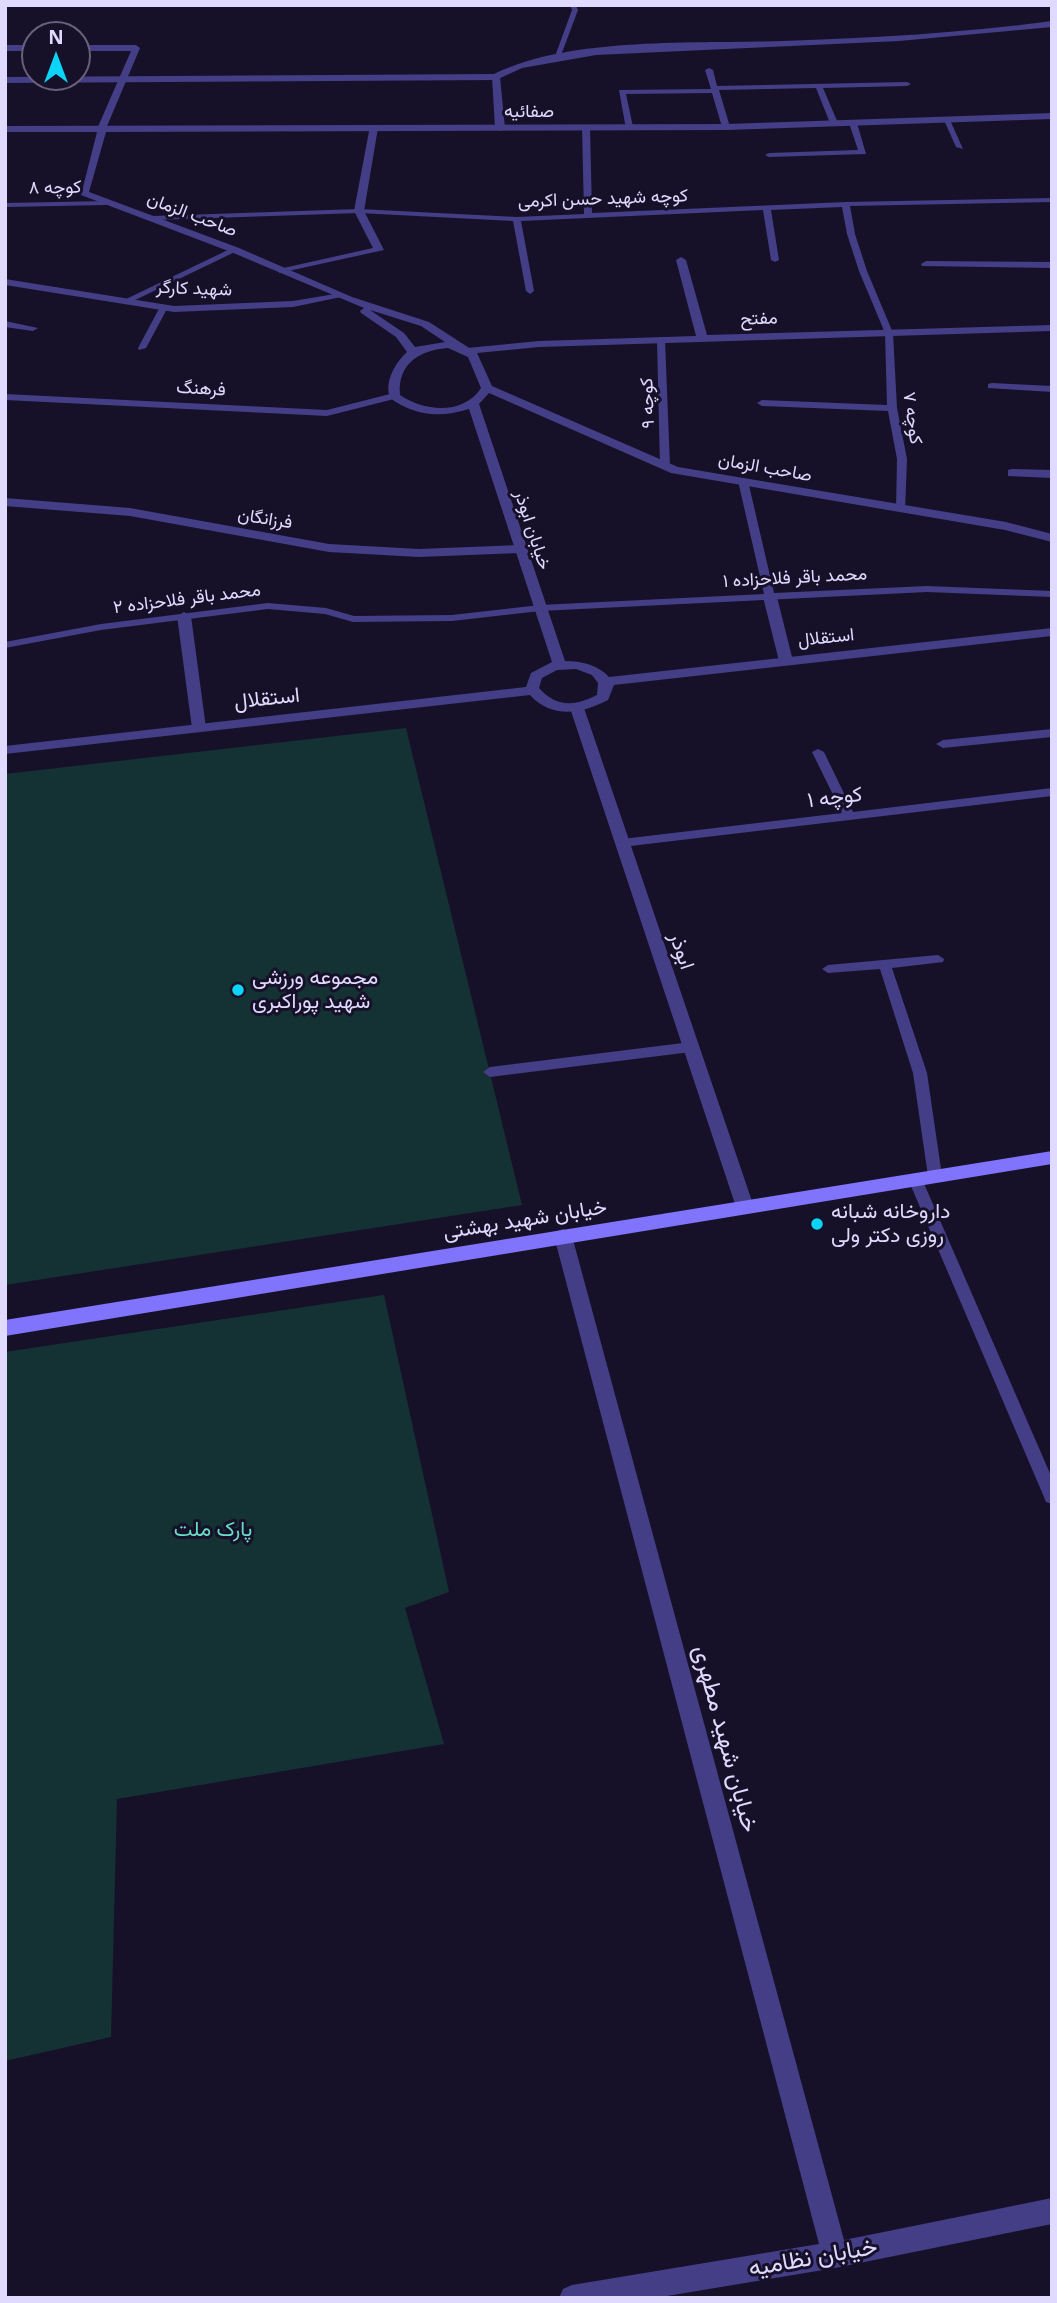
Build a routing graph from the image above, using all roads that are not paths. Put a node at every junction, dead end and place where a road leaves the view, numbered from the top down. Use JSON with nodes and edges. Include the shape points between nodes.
{"nodes":[{"id":1,"x":573,"y":5,"type":"edge"},
{"id":2,"x":1052,"y":24,"type":"edge"},
{"id":3,"x":91,"y":48,"type":"edge"},
{"id":4,"x":555,"y":58,"type":"junction"},
{"id":5,"x":709,"y":70,"type":"dead end"},
{"id":6,"x":496,"y":77,"type":"junction"},
{"id":7,"x":5,"y":79,"type":"edge"},
{"id":8,"x":122,"y":80,"type":"junction"},
{"id":9,"x":907,"y":84,"type":"dead end"},
{"id":10,"x":819,"y":86,"type":"junction"},
{"id":11,"x":715,"y":90,"type":"junction"},
{"id":12,"x":1052,"y":116,"type":"edge"},
{"id":13,"x":946,"y":120,"type":"junction"},
{"id":14,"x":834,"y":123,"type":"junction"},
{"id":15,"x":853,"y":123,"type":"junction"},
{"id":16,"x":586,"y":127,"type":"junction"},
{"id":17,"x":629,"y":127,"type":"junction"},
{"id":18,"x":726,"y":127,"type":"junction"},
{"id":19,"x":373,"y":128,"type":"junction"},
{"id":20,"x":499,"y":128,"type":"junction"},
{"id":21,"x":5,"y":129,"type":"edge"},
{"id":22,"x":102,"y":129,"type":"junction"},
{"id":23,"x":960,"y":147,"type":"dead end"},
{"id":24,"x":769,"y":155,"type":"dead end"},
{"id":25,"x":1052,"y":200,"type":"edge"},
{"id":26,"x":106,"y":203,"type":"junction"},
{"id":27,"x":846,"y":204,"type":"junction"},
{"id":28,"x":5,"y":205,"type":"edge"},
{"id":29,"x":767,"y":209,"type":"junction"},
{"id":30,"x":359,"y":211,"type":"junction"},
{"id":31,"x":588,"y":216,"type":"junction"},
{"id":32,"x":154,"y":218,"type":"junction"},
{"id":33,"x":517,"y":219,"type":"junction"},
{"id":34,"x":235,"y":250,"type":"junction"},
{"id":35,"x":681,"y":260,"type":"dead end"},
{"id":36,"x":775,"y":260,"type":"dead end"},
{"id":37,"x":926,"y":264,"type":"dead end"},
{"id":38,"x":1052,"y":265,"type":"edge"},
{"id":39,"x":284,"y":271,"type":"junction"},
{"id":40,"x":5,"y":282,"type":"edge"},
{"id":41,"x":530,"y":291,"type":"dead end"},
{"id":42,"x":344,"y":297,"type":"junction"},
{"id":43,"x":126,"y":301,"type":"junction"},
{"id":44,"x":164,"y":307,"type":"junction"},
{"id":45,"x":5,"y":324,"type":"edge"},
{"id":46,"x":33,"y":328,"type":"dead end"},
{"id":47,"x":1052,"y":328,"type":"edge"},
{"id":48,"x":889,"y":333,"type":"junction"},
{"id":49,"x":702,"y":339,"type":"junction"},
{"id":50,"x":662,"y":340,"type":"junction"},
{"id":51,"x":142,"y":348,"type":"dead end"},
{"id":52,"x":412,"y":351,"type":"junction"},
{"id":53,"x":467,"y":351,"type":"junction"},
{"id":54,"x":992,"y":386,"type":"dead end"},
{"id":55,"x":487,"y":387,"type":"junction"},
{"id":56,"x":1052,"y":389,"type":"edge"},
{"id":57,"x":394,"y":396,"type":"junction"},
{"id":58,"x":5,"y":397,"type":"edge"},
{"id":59,"x":762,"y":403,"type":"dead end"},
{"id":60,"x":473,"y":404,"type":"junction"},
{"id":61,"x":892,"y":408,"type":"junction"},
{"id":62,"x":665,"y":466,"type":"junction"},
{"id":63,"x":1012,"y":472,"type":"dead end"},
{"id":64,"x":1052,"y":474,"type":"edge"},
{"id":65,"x":743,"y":481,"type":"junction"},
{"id":66,"x":5,"y":502,"type":"edge"},
{"id":67,"x":901,"y":509,"type":"junction"},
{"id":68,"x":1052,"y":538,"type":"edge"},
{"id":69,"x":520,"y":549,"type":"junction"},
{"id":70,"x":1052,"y":594,"type":"edge"},
{"id":71,"x":770,"y":597,"type":"junction"},
{"id":72,"x":540,"y":608,"type":"junction"},
{"id":73,"x":184,"y":616,"type":"junction"},
{"id":74,"x":1052,"y":632,"type":"edge"},
{"id":75,"x":5,"y":645,"type":"edge"},
{"id":76,"x":786,"y":662,"type":"junction"},
{"id":77,"x":560,"y":666,"type":"junction"},
{"id":78,"x":606,"y":682,"type":"junction"},
{"id":79,"x":533,"y":690,"type":"junction"},
{"id":80,"x":577,"y":708,"type":"junction"},
{"id":81,"x":199,"y":728,"type":"junction"},
{"id":82,"x":1052,"y":733,"type":"edge"},
{"id":83,"x":943,"y":744,"type":"dead end"},
{"id":84,"x":5,"y":750,"type":"edge"},
{"id":85,"x":818,"y":752,"type":"dead end"},
{"id":86,"x":1052,"y":792,"type":"edge"},
{"id":87,"x":849,"y":816,"type":"junction"},
{"id":88,"x":622,"y":843,"type":"junction"},
{"id":89,"x":939,"y":958,"type":"dead end"},
{"id":90,"x":885,"y":965,"type":"junction"},
{"id":91,"x":828,"y":968,"type":"dead end"},
{"id":92,"x":691,"y":1047,"type":"junction"},
{"id":93,"x":491,"y":1072,"type":"dead end"},
{"id":94,"x":1052,"y":1157,"type":"edge"},
{"id":95,"x":935,"y":1176,"type":"junction"},
{"id":96,"x":915,"y":1179,"type":"junction"},
{"id":97,"x":745,"y":1207,"type":"junction"},
{"id":98,"x":564,"y":1236,"type":"junction"},
{"id":99,"x":5,"y":1328,"type":"edge"},
{"id":100,"x":1052,"y":1497,"type":"edge"},
{"id":101,"x":1052,"y":2211,"type":"edge"},
{"id":102,"x":835,"y":2255,"type":"junction"},
{"id":103,"x":572,"y":2298,"type":"edge"}],
"edges":[{"from":1,"to":4,"type":"lane","via":[[575,10]]},
{"from":2,"to":4,"type":"street","via":[[916,37]]},
{"from":3,"to":8,"type":"street","via":[[136,48]]},
{"from":4,"to":6,"type":"street","via":[[530,61]]},
{"from":5,"to":11,"type":"lane"},
{"from":6,"to":8,"type":"street"},
{"from":6,"to":20,"type":"street"},
{"from":7,"to":8,"type":"street"},
{"from":8,"to":22,"type":"street"},
{"from":9,"to":10,"type":"lane"},
{"from":10,"to":11,"type":"lane"},
{"from":10,"to":14,"type":"lane"},
{"from":11,"to":17,"type":"lane","via":[[622,92]]},
{"from":11,"to":18,"type":"lane"},
{"from":12,"to":13,"type":"street","name":"صفائیه"},
{"from":13,"to":15,"type":"street","name":"صفائیه"},
{"from":13,"to":23,"type":"lane"},
{"from":14,"to":15,"type":"street","name":"صفائیه"},
{"from":14,"to":18,"type":"street","name":"صفائیه"},
{"from":15,"to":24,"type":"lane","via":[[863,152]]},
{"from":16,"to":17,"type":"street","name":"صفائیه"},
{"from":16,"to":20,"type":"street","name":"صفائیه"},
{"from":16,"to":31,"type":"lane"},
{"from":17,"to":18,"type":"street","name":"صفائیه"},
{"from":19,"to":20,"type":"street","name":"صفائیه"},
{"from":19,"to":22,"type":"street","name":"صفائیه"},
{"from":19,"to":30,"type":"street"},
{"from":21,"to":22,"type":"street","name":"صفائیه"},
{"from":22,"to":26,"type":"street","name":"صاحب الزمان","via":[[84,193]]},
{"from":25,"to":27,"type":"lane","name":"کوچه شهید حسن اکرمی"},
{"from":26,"to":28,"type":"lane","name":"کوچه ۸"},
{"from":26,"to":32,"type":"street","name":"صاحب الزمان"},
{"from":27,"to":29,"type":"lane","name":"کوچه شهید حسن اکرمی"},
{"from":27,"to":48,"type":"lane","via":[[863,271]]},
{"from":29,"to":31,"type":"lane","name":"کوچه شهید حسن اکرمی"},
{"from":29,"to":36,"type":"lane"},
{"from":30,"to":32,"type":"lane","name":"کوچه شهید حسن اکرمی"},
{"from":30,"to":33,"type":"lane","name":"کوچه شهید حسن اکرمی"},
{"from":30,"to":39,"type":"street","via":[[379,250]]},
{"from":31,"to":33,"type":"lane","name":"کوچه شهید حسن اکرمی"},
{"from":32,"to":34,"type":"street","name":"صاحب الزمان"},
{"from":33,"to":41,"type":"lane"},
{"from":34,"to":39,"type":"street","name":"صاحب الزمان"},
{"from":34,"to":43,"type":"lane"},
{"from":35,"to":49,"type":"street"},
{"from":37,"to":38,"type":"street"},
{"from":39,"to":42,"type":"street","name":"صاحب الزمان"},
{"from":40,"to":43,"type":"street","name":"شهید کارگر"},
{"from":42,"to":44,"type":"street","name":"شهید کارگر","via":[[236,308]]},
{"from":42,"to":52,"type":"street","via":[[400,335]]},
{"from":42,"to":53,"type":"street","via":[[425,324]]},
{"from":43,"to":44,"type":"street","name":"شهید کارگر"},
{"from":44,"to":51,"type":"lane"},
{"from":45,"to":46,"type":"street"},
{"from":47,"to":48,"type":"street","name":"مفتح"},
{"from":48,"to":49,"type":"street","name":"مفتح"},
{"from":48,"to":61,"type":"lane","name":"کوچه ۷"},
{"from":49,"to":50,"type":"street","name":"مفتح"},
{"from":50,"to":53,"type":"street","name":"مفتح"},
{"from":50,"to":62,"type":"lane","name":"کوچه ۹"},
{"from":52,"to":53,"type":"street","via":[[450,345]]},
{"from":52,"to":57,"type":"street","via":[[392,386]]},
{"from":53,"to":55,"type":"street"},
{"from":54,"to":56,"type":"street"},
{"from":55,"to":60,"type":"street"},
{"from":55,"to":62,"type":"street","name":"صاحب الزمان"},
{"from":57,"to":58,"type":"street","name":"فرهنگ","via":[[327,413]]},
{"from":57,"to":60,"type":"street","via":[[413,408],[444,411]]},
{"from":59,"to":61,"type":"lane"},
{"from":60,"to":69,"type":"street","name":"خیابان ابوذر"},
{"from":61,"to":67,"type":"lane","name":"کوچه ۷","via":[[902,459]]},
{"from":62,"to":65,"type":"street","name":"صاحب الزمان"},
{"from":63,"to":64,"type":"street"},
{"from":65,"to":67,"type":"street","name":"صاحب الزمان"},
{"from":65,"to":71,"type":"lane"},
{"from":66,"to":69,"type":"street","name":"فرزانگان","via":[[130,512],[329,548],[419,553]]},
{"from":67,"to":68,"type":"street","name":"صاحب الزمان"},
{"from":69,"to":72,"type":"street","name":"خیابان ابوذر"},
{"from":70,"to":71,"type":"lane","name":"محمد باقر فلاحزاده ۱","via":[[927,589]]},
{"from":71,"to":72,"type":"lane","name":"محمد باقر فلاحزاده ۱"},
{"from":71,"to":76,"type":"street"},
{"from":72,"to":73,"type":"lane","name":"محمد باقر فلاحزاده ۲","via":[[452,618],[353,619],[326,611],[268,606]]},
{"from":72,"to":77,"type":"street","name":"خیابان ابوذر"},
{"from":73,"to":75,"type":"lane","name":"محمد باقر فلاحزاده ۲"},
{"from":73,"to":81,"type":"street"},
{"from":74,"to":76,"type":"street","name":"استقلال"},
{"from":76,"to":78,"type":"street","name":"استقلال"},
{"from":77,"to":78,"type":"street","via":[[597,671]]},
{"from":77,"to":79,"type":"street","via":[[536,676]]},
{"from":78,"to":80,"type":"street","via":[[603,697]]},
{"from":79,"to":80,"type":"street","via":[[541,701],[562,709]]},
{"from":79,"to":81,"type":"street","name":"استقلال"},
{"from":80,"to":88,"type":"street","name":"ابوذر"},
{"from":81,"to":84,"type":"street","name":"استقلال"},
{"from":82,"to":83,"type":"street"},
{"from":85,"to":87,"type":"lane"},
{"from":86,"to":87,"type":"lane","name":"کوچه ۱"},
{"from":87,"to":88,"type":"lane","name":"کوچه ۱"},
{"from":88,"to":92,"type":"street","name":"ابوذر"},
{"from":89,"to":90,"type":"lane"},
{"from":90,"to":91,"type":"lane"},
{"from":90,"to":95,"type":"lane","via":[[920,1073]]},
{"from":92,"to":93,"type":"lane"},
{"from":92,"to":97,"type":"street","name":"ابوذر"},
{"from":94,"to":95,"type":"main road","name":"خیابان شهید بهشتی"},
{"from":95,"to":96,"type":"main road","name":"خیابان شهید بهشتی"},
{"from":96,"to":97,"type":"main road","name":"خیابان شهید بهشتی"},
{"from":96,"to":100,"type":"lane"},
{"from":97,"to":98,"type":"main road","name":"خیابان شهید بهشتی"},
{"from":98,"to":99,"type":"main road","name":"خیابان شهید بهشتی"},
{"from":98,"to":102,"type":"street","name":"خیابان شهید مطهری"},
{"from":101,"to":102,"type":"street","name":"خیابان نظامیه"},
{"from":102,"to":103,"type":"street","name":"خیابان نظامیه"}]}
